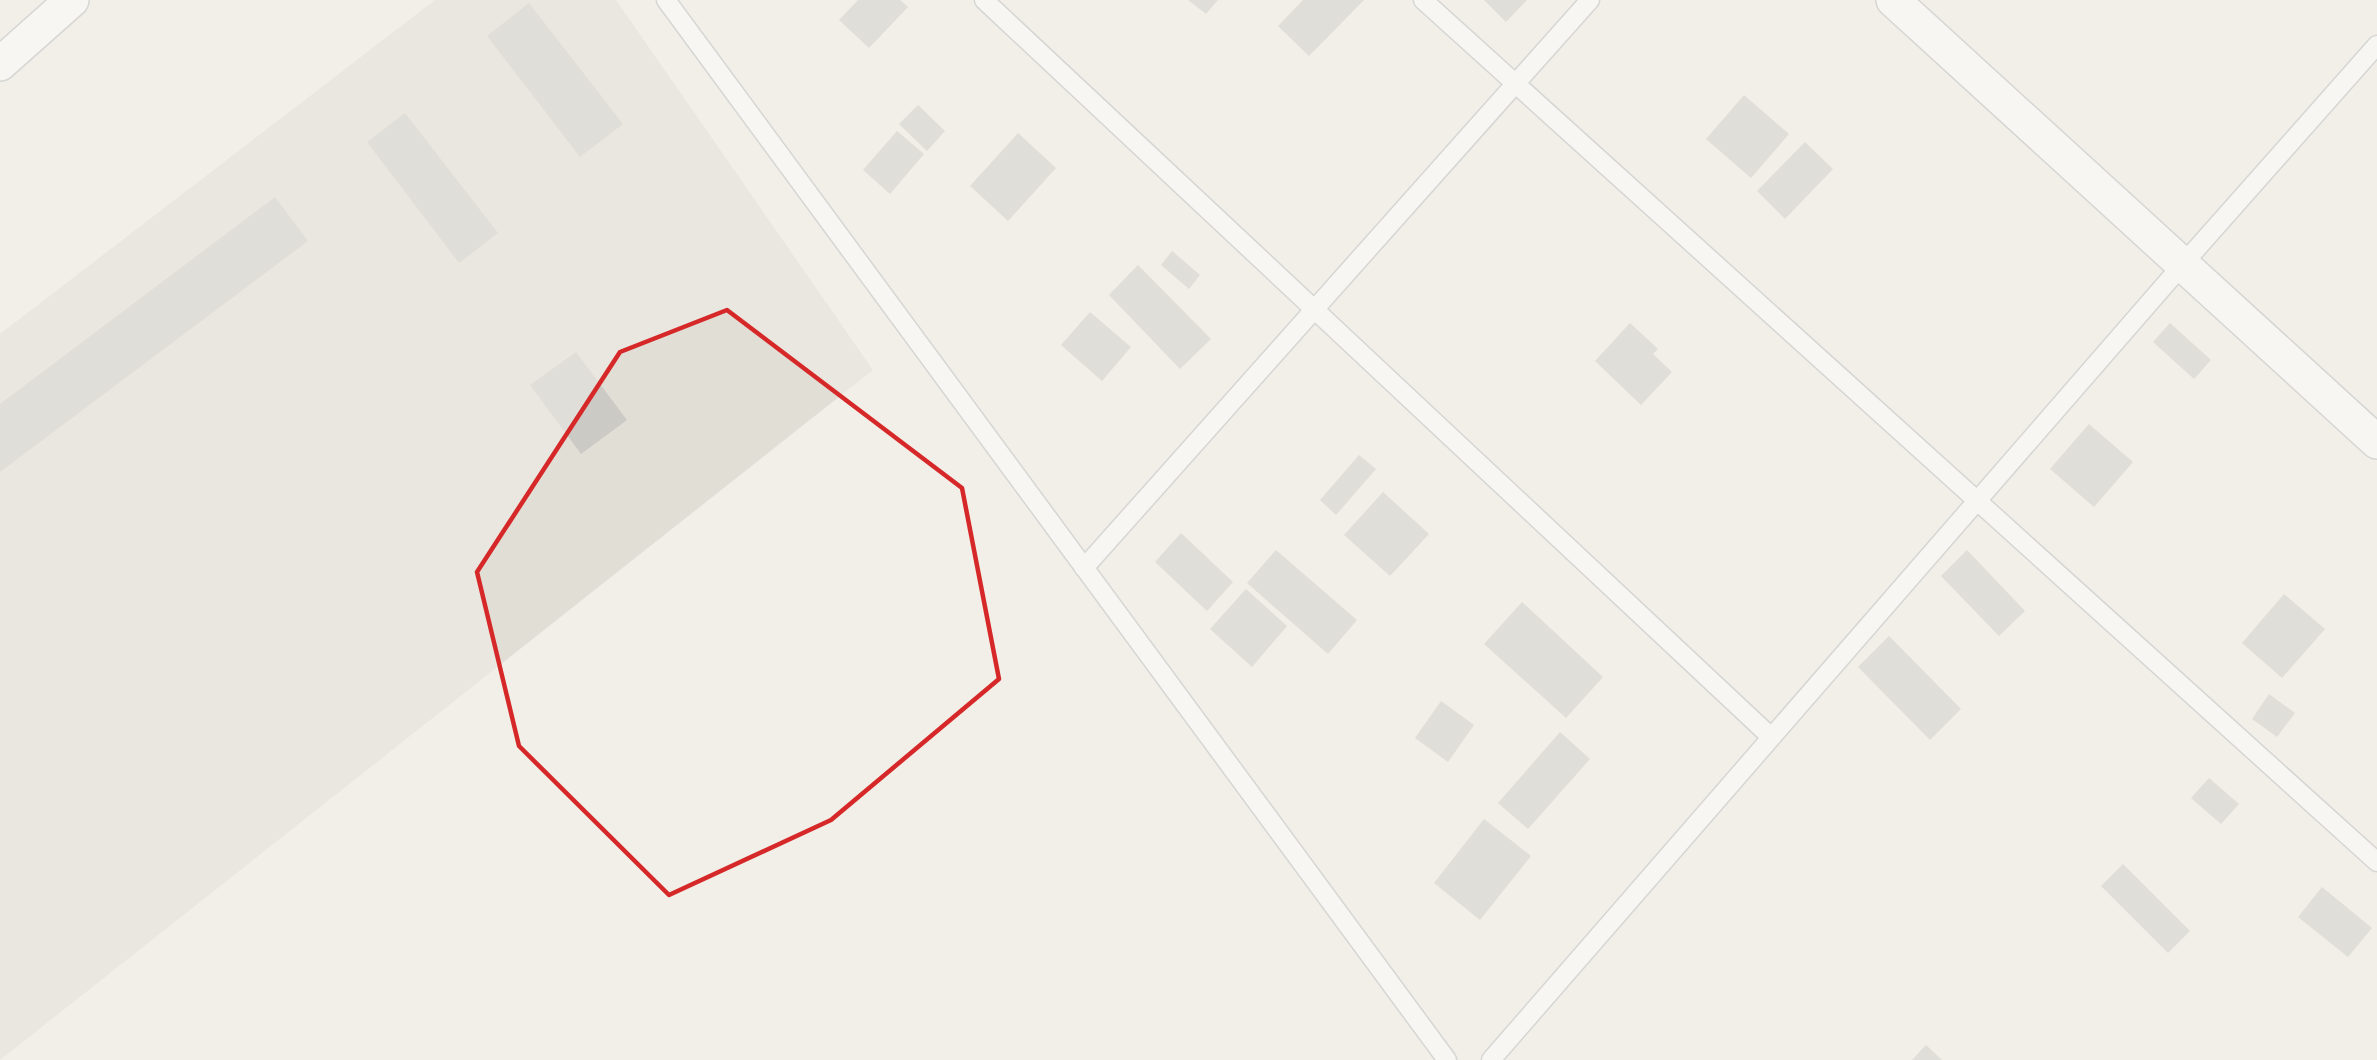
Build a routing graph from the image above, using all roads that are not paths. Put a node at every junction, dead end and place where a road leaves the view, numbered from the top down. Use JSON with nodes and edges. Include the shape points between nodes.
{"nodes":[{"id":1,"x":72,"y":0,"type":"edge"},
{"id":2,"x":666,"y":0,"type":"edge"},
{"id":3,"x":984,"y":0,"type":"edge"},
{"id":4,"x":1423,"y":0,"type":"edge"},
{"id":5,"x":1590,"y":0,"type":"edge"},
{"id":6,"x":1893,"y":0,"type":"edge"},
{"id":7,"x":2377,"y":45,"type":"edge"},
{"id":8,"x":0,"y":64,"type":"edge"},
{"id":9,"x":1516,"y":83,"type":"junction"},
{"id":10,"x":2183,"y":264,"type":"junction"},
{"id":11,"x":1315,"y":309,"type":"junction"},
{"id":12,"x":2377,"y":442,"type":"edge"},
{"id":13,"x":1977,"y":501,"type":"junction"},
{"id":14,"x":1084,"y":568,"type":"junction"},
{"id":15,"x":1771,"y":737,"type":"junction"},
{"id":16,"x":2377,"y":862,"type":"edge"},
{"id":17,"x":1447,"y":1060,"type":"edge"},
{"id":18,"x":1491,"y":1060,"type":"edge"}],
"edges":[{"from":1,"to":8,"type":"street"},
{"from":2,"to":14,"type":"lane"},
{"from":3,"to":11,"type":"lane"},
{"from":4,"to":9,"type":"lane"},
{"from":5,"to":9,"type":"lane"},
{"from":6,"to":10,"type":"street"},
{"from":7,"to":10,"type":"lane"},
{"from":9,"to":11,"type":"lane"},
{"from":9,"to":13,"type":"lane"},
{"from":10,"to":12,"type":"street"},
{"from":10,"to":13,"type":"lane"},
{"from":11,"to":14,"type":"lane"},
{"from":11,"to":15,"type":"lane"},
{"from":13,"to":15,"type":"lane"},
{"from":13,"to":16,"type":"lane"},
{"from":14,"to":17,"type":"lane"},
{"from":15,"to":18,"type":"lane"}]}
